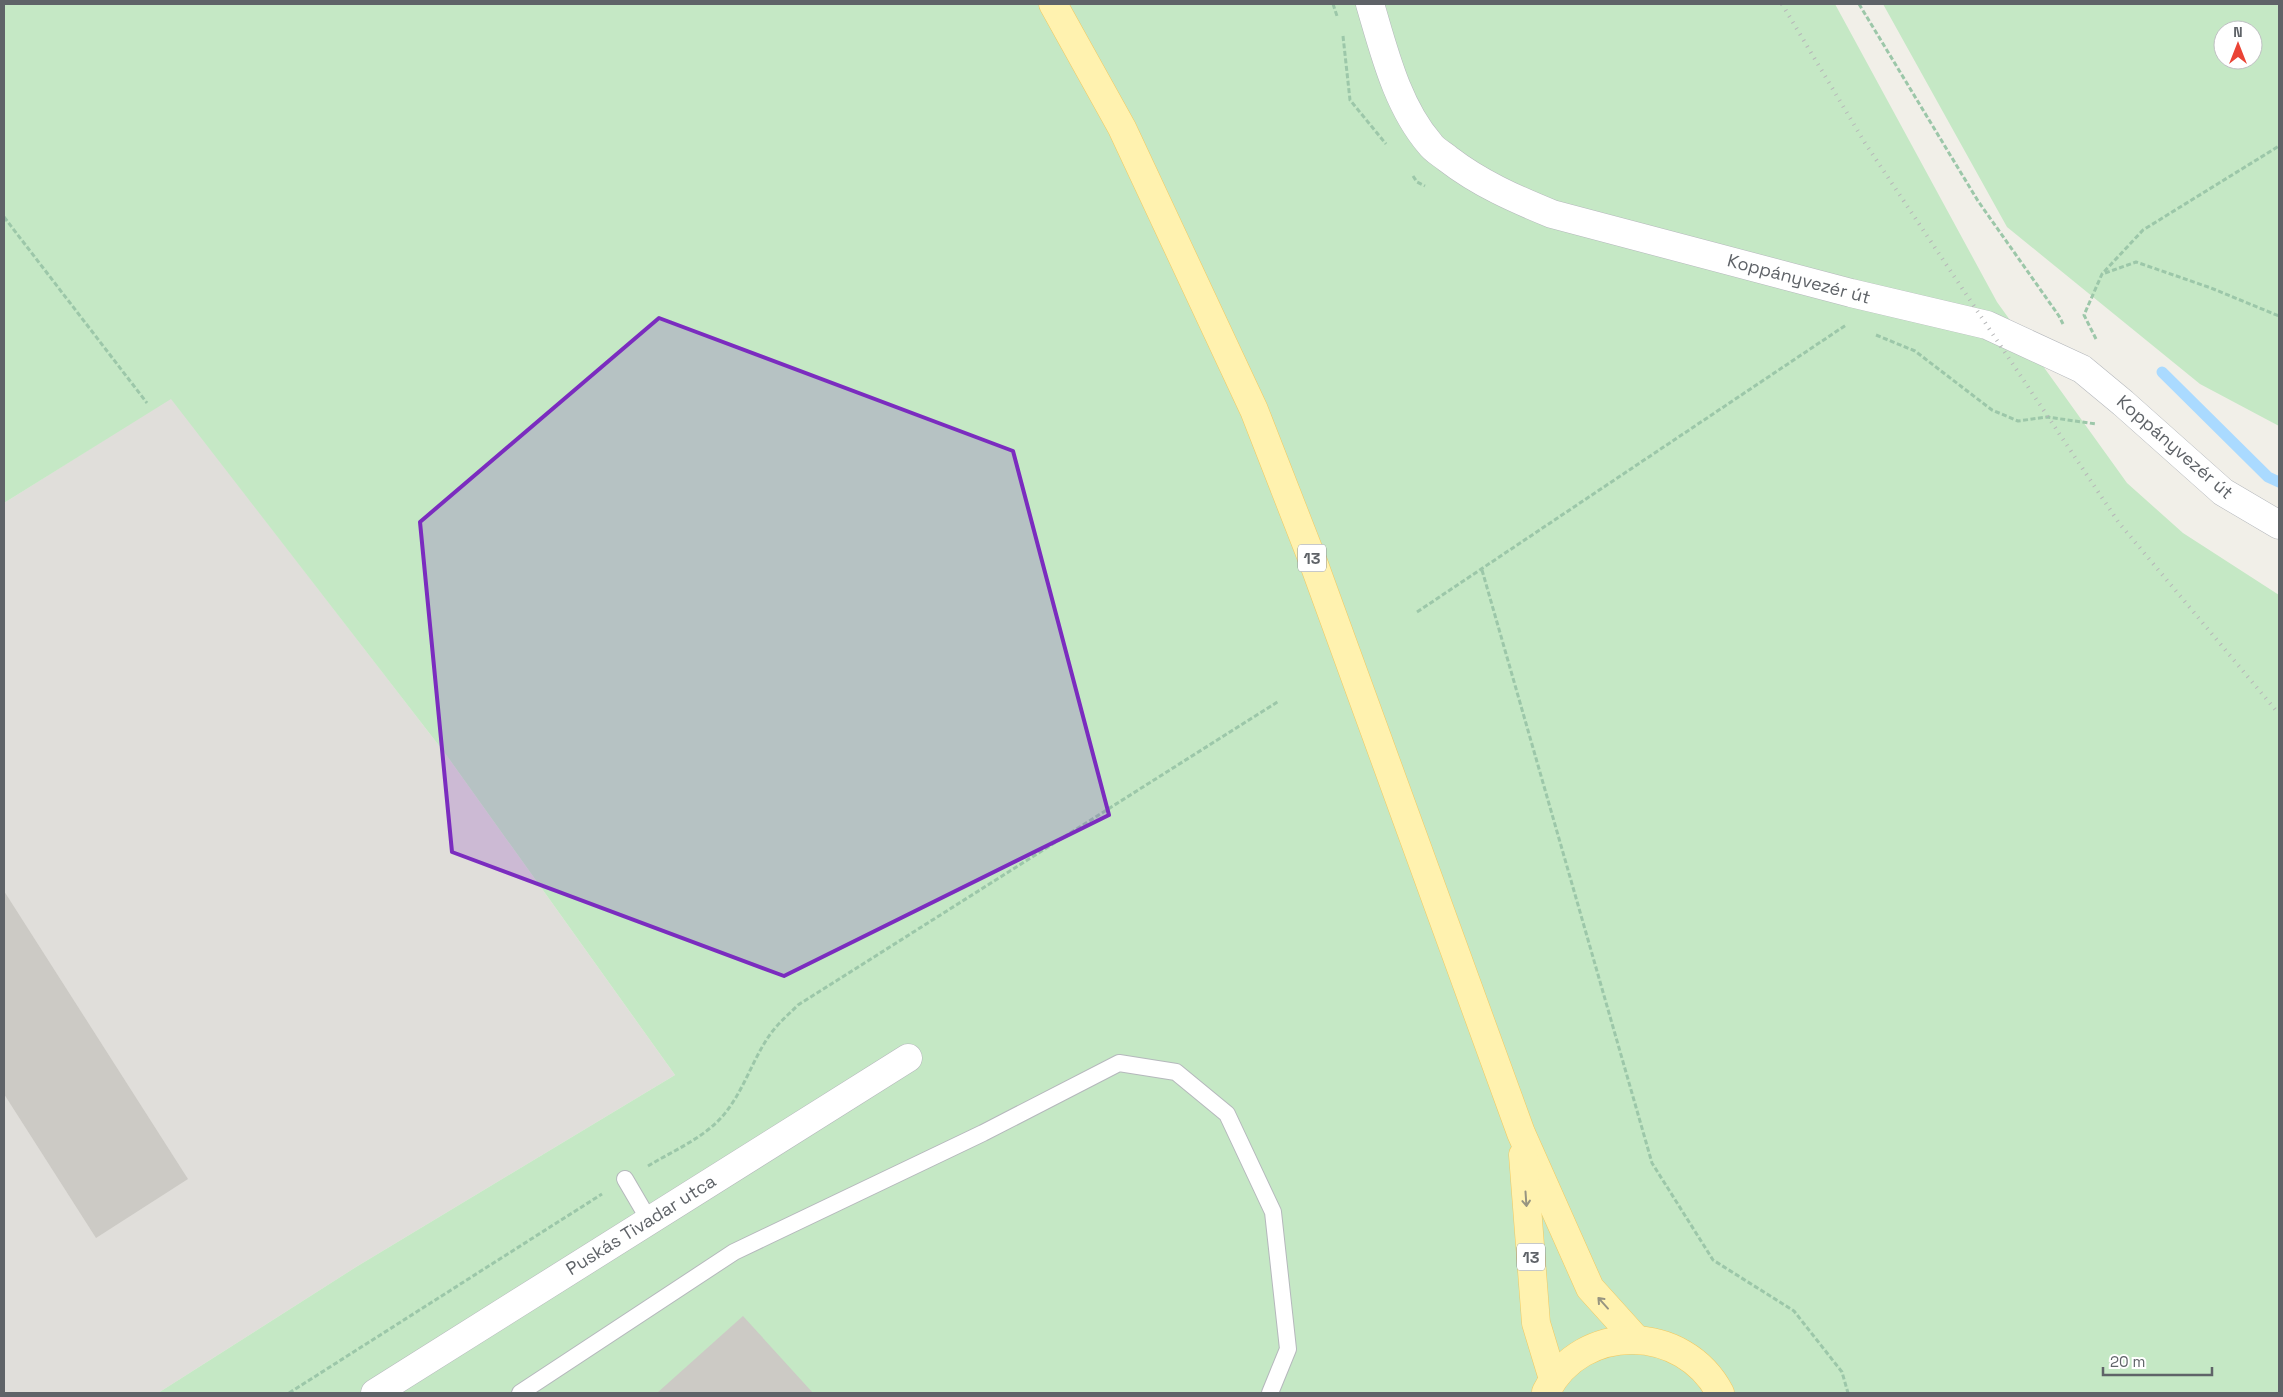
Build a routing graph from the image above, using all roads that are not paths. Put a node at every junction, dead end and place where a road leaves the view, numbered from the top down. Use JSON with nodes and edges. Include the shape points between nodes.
{"nodes":[{"id":1,"x":1053,"y":4,"type":"edge"},
{"id":2,"x":1370,"y":4,"type":"edge"},
{"id":3,"x":2279,"y":525,"type":"edge"},
{"id":4,"x":908,"y":1058,"type":"dead end"},
{"id":5,"x":1521,"y":1133,"type":"junction"},
{"id":6,"x":626,"y":1179,"type":"road end"},
{"id":7,"x":649,"y":1220,"type":"junction"},
{"id":8,"x":1636,"y":1339,"type":"junction"},
{"id":9,"x":1549,"y":1386,"type":"edge"},
{"id":10,"x":375,"y":1393,"type":"edge"},
{"id":11,"x":520,"y":1393,"type":"edge"},
{"id":12,"x":1270,"y":1393,"type":"edge"},
{"id":13,"x":1720,"y":1393,"type":"edge"}],
"edges":[{"from":1,"to":5,"type":"main road","number":"13","via":[[1122,128],[1254,410],[1318,575]]},
{"from":2,"to":3,"type":"street","name":"Koppányvezér út","via":[[1388,64],[1410,116],[1430,146],[1465,172],[1510,197],[1552,214],[1987,326],[2082,368],[2222,492]]},
{"from":4,"to":7,"type":"street","name":"Puskás Tivadar utca"},
{"from":8,"to":5,"type":"main road","number":"13","one_way":true,"via":[[1590,1288]]},
{"from":5,"to":9,"type":"main road","number":"13","one_way":true,"via":[[1536,1323]]},
{"from":6,"to":7,"type":"lane"},
{"from":7,"to":10,"type":"street","name":"Puskás Tivadar utca"},
{"from":8,"to":9,"type":"main road","number":"13","via":[[1605,1343],[1583,1353]]},
{"from":8,"to":13,"type":"main road","number":"13","via":[[1666,1344],[1692,1358],[1713,1380]]},
{"from":11,"to":12,"type":"lane","via":[[734,1252],[983,1133],[1119,1063],[1176,1072],[1227,1114],[1273,1212],[1288,1349]]}]}
